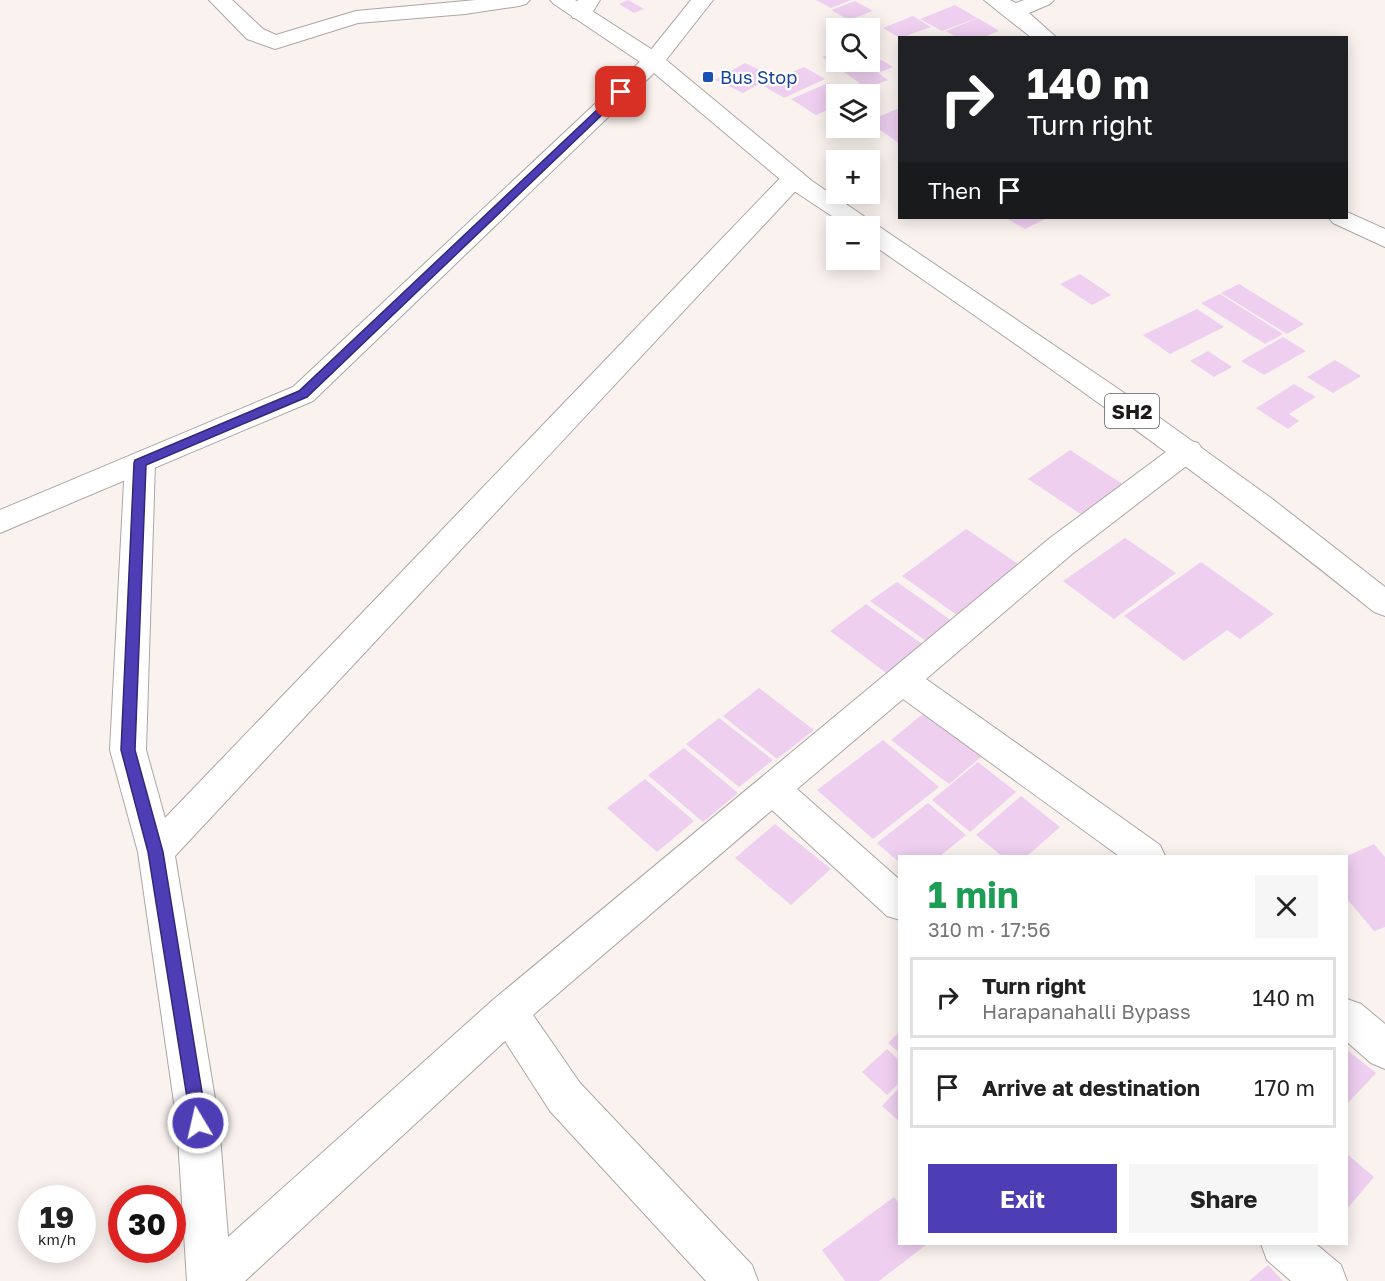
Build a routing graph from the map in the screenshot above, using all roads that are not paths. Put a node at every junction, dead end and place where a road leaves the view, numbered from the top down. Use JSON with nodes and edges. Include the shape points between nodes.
{"nodes":[{"id":1,"x":220,"y":0,"type":"edge"},
{"id":2,"x":519,"y":0,"type":"edge"},
{"id":3,"x":561,"y":0,"type":"edge"},
{"id":4,"x":702,"y":0,"type":"edge"},
{"id":5,"x":995,"y":0,"type":"edge"},
{"id":6,"x":1043,"y":0,"type":"edge"},
{"id":7,"x":585,"y":7,"type":"edge"},
{"id":8,"x":1014,"y":11,"type":"junction"},
{"id":9,"x":1044,"y":36,"type":"edge"},
{"id":10,"x":654,"y":61,"type":"junction"},
{"id":11,"x":794,"y":178,"type":"junction"},
{"id":12,"x":849,"y":216,"type":"edge"},
{"id":13,"x":1344,"y":219,"type":"edge"},
{"id":14,"x":880,"y":238,"type":"edge"},
{"id":15,"x":1385,"y":239,"type":"edge"},
{"id":16,"x":1188,"y":450,"type":"junction"},
{"id":17,"x":140,"y":463,"type":"junction"},
{"id":18,"x":0,"y":522,"type":"edge"},
{"id":19,"x":1385,"y":603,"type":"edge"},
{"id":20,"x":902,"y":680,"type":"junction"},
{"id":21,"x":773,"y":789,"type":"junction"},
{"id":22,"x":156,"y":852,"type":"junction"},
{"id":23,"x":1146,"y":855,"type":"edge"},
{"id":24,"x":898,"y":902,"type":"edge"},
{"id":25,"x":508,"y":1012,"type":"junction"},
{"id":26,"x":1348,"y":1018,"type":"edge"},
{"id":27,"x":1385,"y":1050,"type":"edge"},
{"id":28,"x":1284,"y":1245,"type":"edge"},
{"id":29,"x":211,"y":1281,"type":"edge"},
{"id":30,"x":736,"y":1281,"type":"edge"},
{"id":31,"x":1324,"y":1281,"type":"edge"}],
"edges":[{"from":1,"to":2,"type":"street","via":[[255,34],[275,42],[356,17]]},
{"from":3,"to":7,"type":"street"},
{"from":4,"to":10,"type":"street"},
{"from":5,"to":8,"type":"street"},
{"from":6,"to":8,"type":"street"},
{"from":7,"to":10,"type":"street"},
{"from":8,"to":9,"type":"street"},
{"from":10,"to":11,"type":"street"},
{"from":10,"to":17,"type":"street","via":[[303,394]]},
{"from":11,"to":12,"type":"street"},
{"from":11,"to":22,"type":"street"},
{"from":13,"to":15,"type":"street"},
{"from":14,"to":16,"type":"street","number":"SH2"},
{"from":16,"to":19,"type":"street","number":"SH2"},
{"from":16,"to":20,"type":"street","via":[[1061,546]]},
{"from":17,"to":18,"type":"street"},
{"from":17,"to":22,"type":"street","via":[[128,750]]},
{"from":20,"to":21,"type":"street"},
{"from":20,"to":23,"type":"street"},
{"from":21,"to":24,"type":"street"},
{"from":21,"to":25,"type":"street"},
{"from":22,"to":29,"type":"street","via":[[198,1123]]},
{"from":25,"to":29,"type":"street"},
{"from":25,"to":30,"type":"street","via":[[565,1098]]},
{"from":26,"to":27,"type":"street"},
{"from":28,"to":31,"type":"street"}]}
